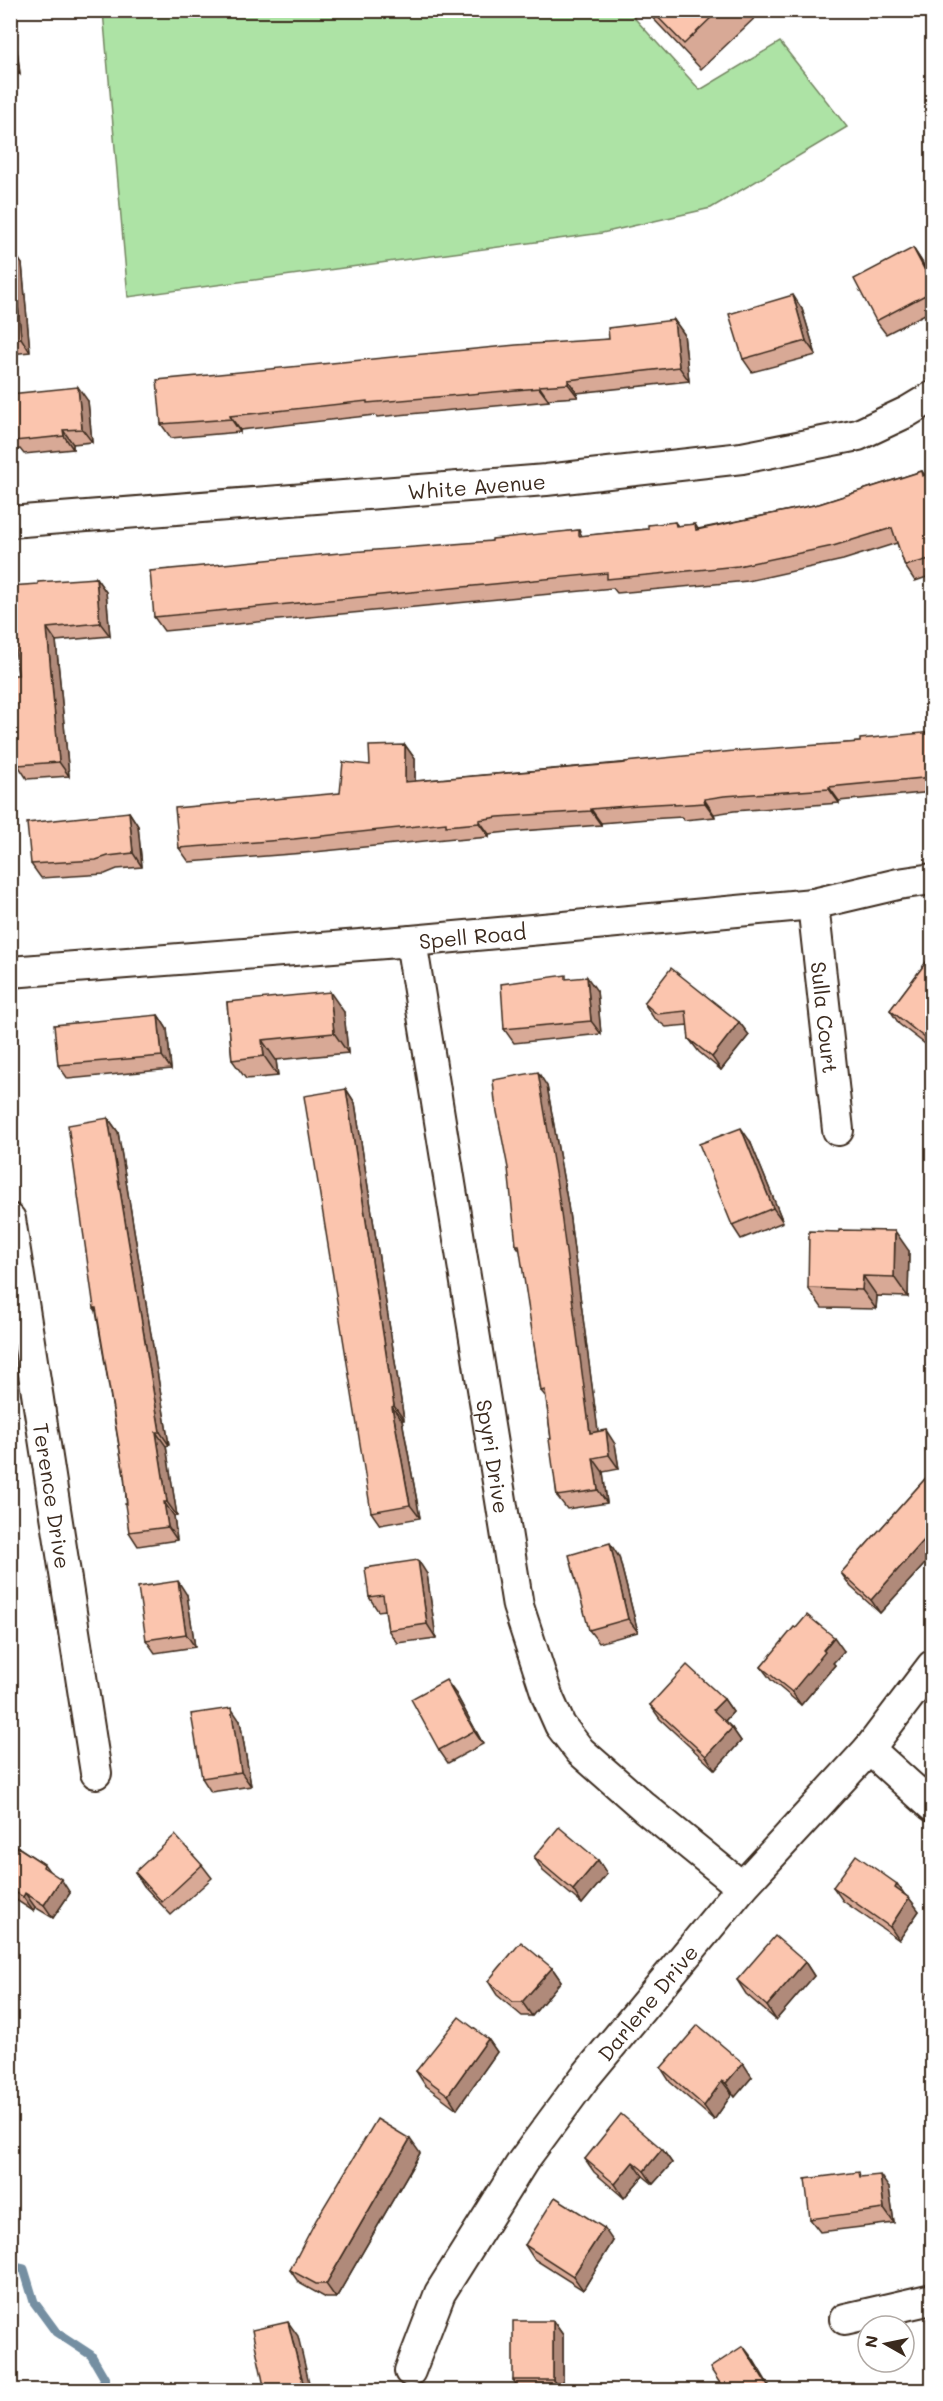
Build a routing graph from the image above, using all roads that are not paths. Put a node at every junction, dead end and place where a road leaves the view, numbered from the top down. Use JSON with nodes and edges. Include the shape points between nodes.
{"nodes":[{"id":1,"x":933,"y":397,"type":"edge"},
{"id":2,"x":10,"y":522,"type":"edge"},
{"id":3,"x":933,"y":879,"type":"edge"},
{"id":4,"x":813,"y":904,"type":"junction"},
{"id":5,"x":411,"y":941,"type":"junction"},
{"id":6,"x":10,"y":972,"type":"edge"},
{"id":7,"x":838,"y":1130,"type":"dead end"},
{"id":8,"x":10,"y":1219,"type":"edge"},
{"id":9,"x":933,"y":1666,"type":"edge"},
{"id":10,"x":869,"y":1749,"type":"junction"},
{"id":11,"x":96,"y":1773,"type":"dead end"},
{"id":12,"x":933,"y":1806,"type":"edge"},
{"id":13,"x":742,"y":1887,"type":"junction"},
{"id":14,"x":933,"y":2299,"type":"edge"},
{"id":15,"x":845,"y":2319,"type":"dead end"},
{"id":16,"x":410,"y":2371,"type":"dead end"}],
"edges":[{"from":1,"to":2,"type":"street","name":"White Avenue","via":[[858,435],[742,458],[546,480]]},
{"from":3,"to":4,"type":"street","name":"Spell Road"},
{"from":4,"to":5,"type":"street","name":"Spell Road"},
{"from":4,"to":7,"type":"street","name":"Sulla Court"},
{"from":5,"to":6,"type":"street","name":"Spell Road"},
{"from":5,"to":13,"type":"street","name":"Spyri Drive","via":[[518,1606],[548,1698],[560,1725],[579,1751]]},
{"from":8,"to":11,"type":"street","name":"Terence Drive"},
{"from":9,"to":10,"type":"street","name":"Darlene Drive"},
{"from":10,"to":12,"type":"street"},
{"from":10,"to":13,"type":"street","name":"Darlene Drive"},
{"from":13,"to":16,"type":"street","name":"Darlene Drive","via":[[585,2077],[523,2161],[440,2293]]},
{"from":14,"to":15,"type":"street"}]}
